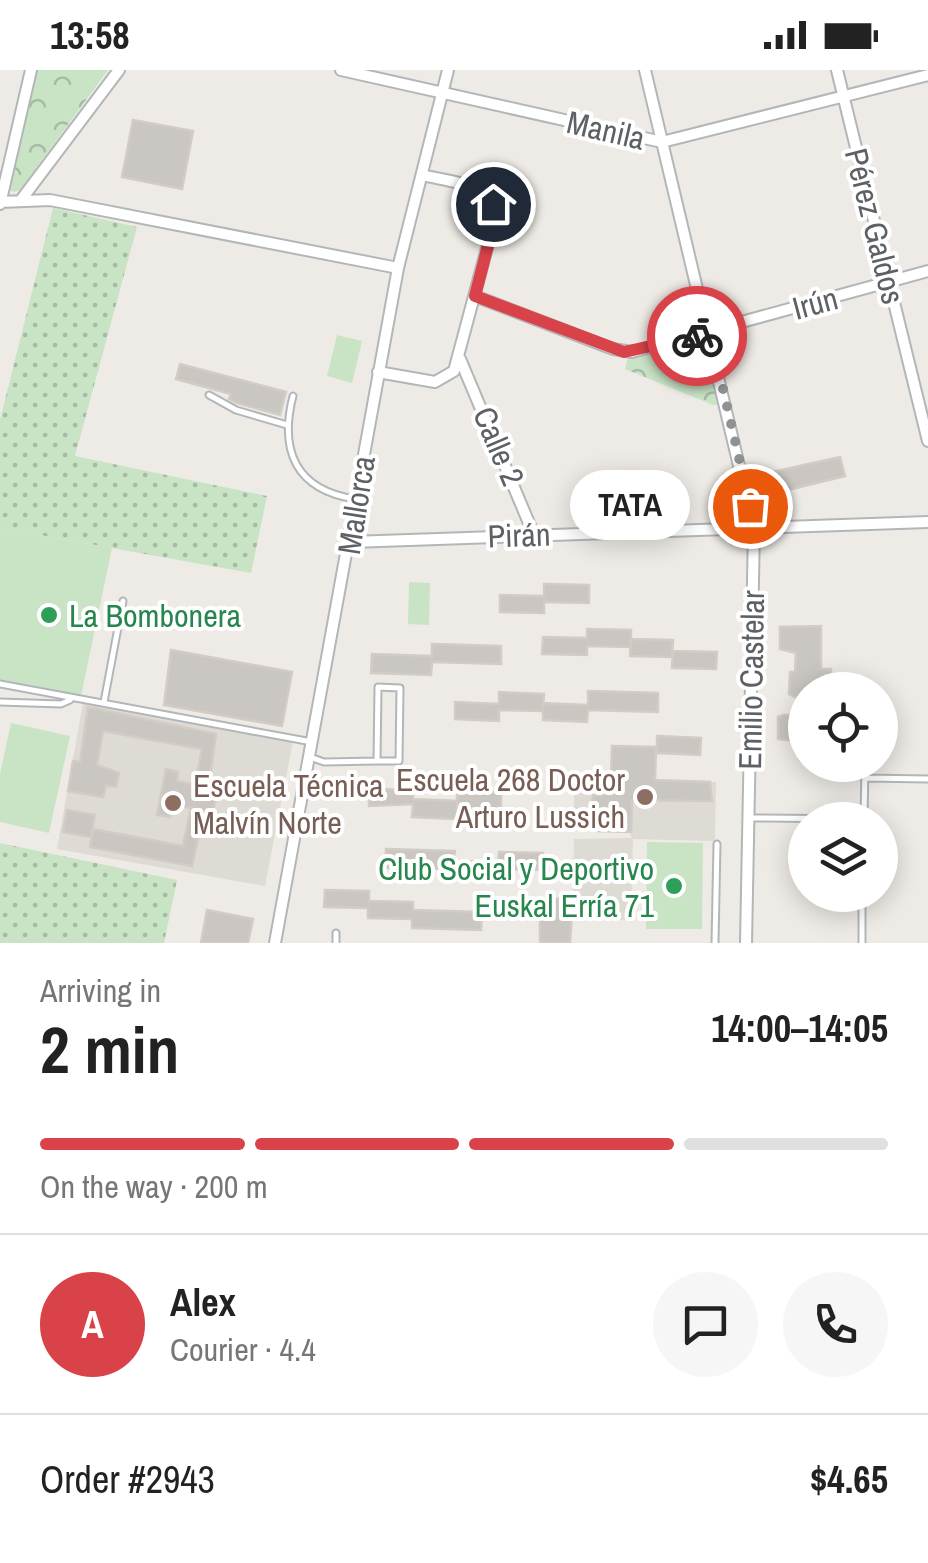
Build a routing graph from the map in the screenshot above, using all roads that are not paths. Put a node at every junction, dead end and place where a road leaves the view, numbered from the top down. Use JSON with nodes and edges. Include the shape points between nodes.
{"nodes":[{"id":1,"x":32,"y":70,"type":"edge"},
{"id":2,"x":119,"y":70,"type":"edge"},
{"id":3,"x":341,"y":70,"type":"edge"},
{"id":4,"x":448,"y":70,"type":"edge"},
{"id":5,"x":645,"y":70,"type":"edge"},
{"id":6,"x":837,"y":70,"type":"edge"},
{"id":7,"x":928,"y":74,"type":"edge"},
{"id":8,"x":442,"y":93,"type":"junction"},
{"id":9,"x":843,"y":96,"type":"junction"},
{"id":10,"x":662,"y":142,"type":"junction"},
{"id":11,"x":422,"y":175,"type":"junction"},
{"id":12,"x":21,"y":200,"type":"junction"},
{"id":13,"x":0,"y":203,"type":"edge"},
{"id":14,"x":398,"y":268,"type":"junction"},
{"id":15,"x":928,"y":271,"type":"edge"},
{"id":16,"x":889,"y":282,"type":"junction"},
{"id":17,"x":475,"y":296,"type":"junction"},
{"id":18,"x":710,"y":332,"type":"junction"},
{"id":19,"x":460,"y":358,"type":"junction"},
{"id":20,"x":378,"y":372,"type":"junction"},
{"id":21,"x":210,"y":395,"type":"dead end"},
{"id":22,"x":294,"y":396,"type":"dead end"},
{"id":23,"x":287,"y":425,"type":"junction"},
{"id":24,"x":928,"y":441,"type":"edge"},
{"id":25,"x":357,"y":500,"type":"junction"},
{"id":26,"x":928,"y":522,"type":"edge"},
{"id":27,"x":754,"y":528,"type":"junction"},
{"id":28,"x":534,"y":534,"type":"junction"},
{"id":29,"x":351,"y":542,"type":"junction"},
{"id":30,"x":123,"y":600,"type":"dead end"},
{"id":31,"x":0,"y":684,"type":"edge"},
{"id":32,"x":73,"y":698,"type":"junction"},
{"id":33,"x":0,"y":702,"type":"edge"},
{"id":34,"x":104,"y":702,"type":"junction"},
{"id":35,"x":313,"y":742,"type":"junction"},
{"id":36,"x":310,"y":757,"type":"junction"},
{"id":37,"x":376,"y":761,"type":"junction"},
{"id":38,"x":898,"y":778,"type":"edge"},
{"id":39,"x":928,"y":778,"type":"edge"},
{"id":40,"x":749,"y":818,"type":"junction"},
{"id":41,"x":788,"y":818,"type":"edge"},
{"id":42,"x":717,"y":844,"type":"dead end"},
{"id":43,"x":862,"y":912,"type":"edge"},
{"id":44,"x":336,"y":934,"type":"dead end"},
{"id":45,"x":275,"y":943,"type":"edge"},
{"id":46,"x":336,"y":943,"type":"edge"},
{"id":47,"x":714,"y":943,"type":"edge"},
{"id":48,"x":746,"y":943,"type":"edge"},
{"id":49,"x":862,"y":943,"type":"edge"}],
"edges":[{"from":1,"to":13,"type":"street"},
{"from":2,"to":12,"type":"street"},
{"from":3,"to":8,"type":"street","name":"Manila"},
{"from":4,"to":8,"type":"street","name":"Mallorca"},
{"from":5,"to":10,"type":"street","name":"Emilio Castelar"},
{"from":6,"to":9,"type":"street","name":"Pérez Galdos"},
{"from":7,"to":9,"type":"street","name":"Manila"},
{"from":8,"to":10,"type":"street","name":"Manila"},
{"from":8,"to":11,"type":"street","name":"Mallorca"},
{"from":9,"to":10,"type":"street","name":"Manila"},
{"from":9,"to":16,"type":"street","name":"Pérez Galdos"},
{"from":10,"to":18,"type":"street","name":"Emilio Castelar"},
{"from":11,"to":14,"type":"street","name":"Mallorca"},
{"from":11,"to":17,"type":"street","via":[[474,187],[493,204]]},
{"from":12,"to":13,"type":"street"},
{"from":12,"to":14,"type":"street","via":[[50,200]]},
{"from":14,"to":20,"type":"street","name":"Mallorca"},
{"from":15,"to":16,"type":"street","name":"Irún"},
{"from":16,"to":18,"type":"street","name":"Irún"},
{"from":16,"to":24,"type":"street","name":"Pérez Galdos"},
{"from":17,"to":18,"type":"street","name":"Irún","via":[[624,352]]},
{"from":17,"to":19,"type":"street"},
{"from":18,"to":27,"type":"street","name":"Emilio Castelar"},
{"from":19,"to":20,"type":"street","via":[[436,382]]},
{"from":19,"to":28,"type":"street","name":"Calle 2"},
{"from":20,"to":25,"type":"street","name":"Mallorca"},
{"from":21,"to":23,"type":"lane"},
{"from":22,"to":23,"type":"lane"},
{"from":23,"to":25,"type":"lane","via":[[290,450],[304,475],[327,493]]},
{"from":25,"to":29,"type":"street","name":"Mallorca"},
{"from":26,"to":27,"type":"street","name":"Pirán"},
{"from":27,"to":28,"type":"street","name":"Pirán"},
{"from":27,"to":40,"type":"street","name":"Emilio Castelar"},
{"from":28,"to":29,"type":"street","name":"Pirán"},
{"from":29,"to":35,"type":"street","name":"Mallorca"},
{"from":30,"to":34,"type":"lane"},
{"from":31,"to":32,"type":"lane"},
{"from":32,"to":33,"type":"lane","via":[[61,704]]},
{"from":32,"to":34,"type":"lane"},
{"from":34,"to":35,"type":"lane"},
{"from":35,"to":36,"type":"street","name":"Mallorca"},
{"from":36,"to":37,"type":"lane"},
{"from":36,"to":45,"type":"street","name":"Mallorca"},
{"from":37,"to":37,"type":"lane","via":[[378,688],[400,688],[399,761]]},
{"from":38,"to":39,"type":"lane"},
{"from":40,"to":41,"type":"lane"},
{"from":40,"to":48,"type":"street","name":"Emilio Castelar"},
{"from":42,"to":47,"type":"lane"},
{"from":43,"to":49,"type":"lane"},
{"from":44,"to":46,"type":"lane"}]}
